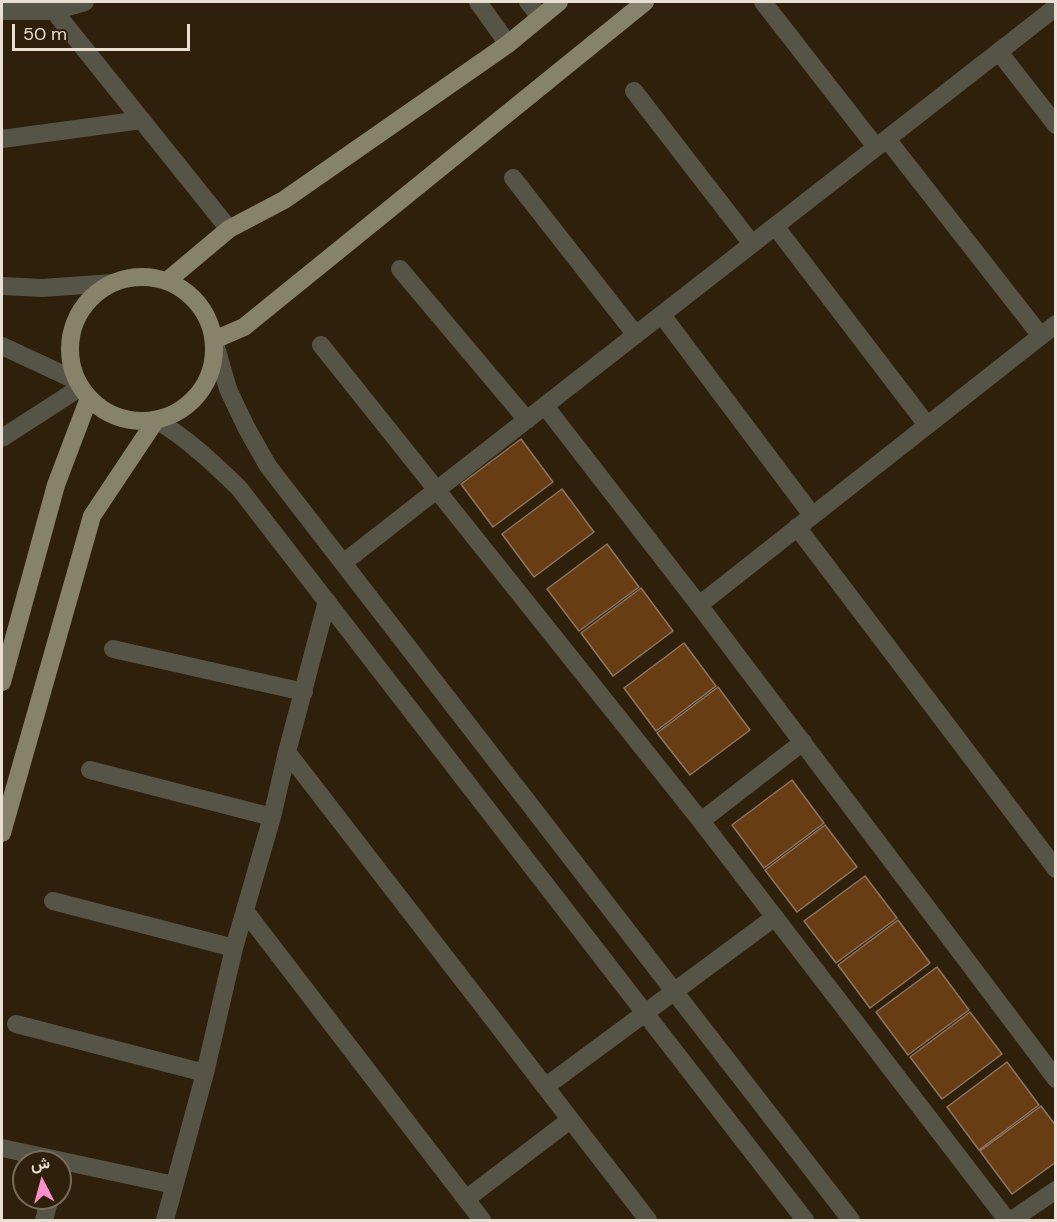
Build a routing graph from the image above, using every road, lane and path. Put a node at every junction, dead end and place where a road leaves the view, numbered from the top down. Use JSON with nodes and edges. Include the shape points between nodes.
{"nodes":[{"id":1,"x":85,"y":2,"type":"edge"},
{"id":2,"x":477,"y":2,"type":"edge"},
{"id":3,"x":528,"y":2,"type":"edge"},
{"id":4,"x":559,"y":2,"type":"edge"},
{"id":5,"x":645,"y":2,"type":"edge"},
{"id":6,"x":763,"y":2,"type":"edge"},
{"id":7,"x":1056,"y":7,"type":"edge"},
{"id":8,"x":2,"y":11,"type":"edge"},
{"id":9,"x":54,"y":11,"type":"junction"},
{"id":10,"x":540,"y":17,"type":"junction"},
{"id":11,"x":508,"y":44,"type":"junction"},
{"id":12,"x":999,"y":52,"type":"junction"},
{"id":13,"x":634,"y":91,"type":"dead end"},
{"id":14,"x":142,"y":120,"type":"junction"},
{"id":15,"x":1056,"y":124,"type":"edge"},
{"id":16,"x":2,"y":139,"type":"edge"},
{"id":17,"x":882,"y":143,"type":"junction"},
{"id":18,"x":513,"y":178,"type":"dead end"},
{"id":19,"x":775,"y":226,"type":"junction"},
{"id":20,"x":229,"y":229,"type":"junction"},
{"id":21,"x":752,"y":244,"type":"junction"},
{"id":22,"x":400,"y":269,"type":"dead end"},
{"id":23,"x":167,"y":281,"type":"junction"},
{"id":24,"x":113,"y":282,"type":"junction"},
{"id":25,"x":2,"y":286,"type":"edge"},
{"id":26,"x":662,"y":315,"type":"junction"},
{"id":27,"x":1048,"y":330,"type":"edge"},
{"id":28,"x":636,"y":335,"type":"junction"},
{"id":29,"x":214,"y":340,"type":"junction"},
{"id":30,"x":321,"y":345,"type":"dead end"},
{"id":31,"x":2,"y":346,"type":"edge"},
{"id":32,"x":82,"y":389,"type":"junction"},
{"id":33,"x":544,"y":406,"type":"junction"},
{"id":34,"x":156,"y":420,"type":"junction"},
{"id":35,"x":527,"y":420,"type":"junction"},
{"id":36,"x":927,"y":425,"type":"junction"},
{"id":37,"x":2,"y":438,"type":"edge"},
{"id":38,"x":438,"y":489,"type":"junction"},
{"id":39,"x":813,"y":515,"type":"junction"},
{"id":40,"x":797,"y":527,"type":"junction"},
{"id":41,"x":343,"y":563,"type":"junction"},
{"id":42,"x":327,"y":602,"type":"junction"},
{"id":43,"x":699,"y":604,"type":"junction"},
{"id":44,"x":113,"y":649,"type":"dead end"},
{"id":45,"x":2,"y":682,"type":"edge"},
{"id":46,"x":304,"y":692,"type":"junction"},
{"id":47,"x":802,"y":742,"type":"junction"},
{"id":48,"x":287,"y":752,"type":"junction"},
{"id":49,"x":90,"y":770,"type":"dead end"},
{"id":50,"x":272,"y":817,"type":"junction"},
{"id":51,"x":701,"y":820,"type":"junction"},
{"id":52,"x":2,"y":833,"type":"edge"},
{"id":53,"x":1056,"y":868,"type":"edge"},
{"id":54,"x":53,"y":901,"type":"dead end"},
{"id":55,"x":245,"y":911,"type":"junction"},
{"id":56,"x":775,"y":917,"type":"junction"},
{"id":57,"x":234,"y":948,"type":"junction"},
{"id":58,"x":674,"y":992,"type":"junction"},
{"id":59,"x":645,"y":1014,"type":"junction"},
{"id":60,"x":16,"y":1024,"type":"dead end"},
{"id":61,"x":205,"y":1074,"type":"junction"},
{"id":62,"x":1056,"y":1079,"type":"edge"},
{"id":63,"x":545,"y":1087,"type":"junction"},
{"id":64,"x":570,"y":1120,"type":"junction"},
{"id":65,"x":72,"y":1164,"type":"edge"},
{"id":66,"x":174,"y":1185,"type":"junction"},
{"id":67,"x":1056,"y":1190,"type":"edge"},
{"id":68,"x":466,"y":1199,"type":"junction"},
{"id":69,"x":165,"y":1221,"type":"edge"},
{"id":70,"x":482,"y":1221,"type":"edge"},
{"id":71,"x":648,"y":1221,"type":"edge"},
{"id":72,"x":805,"y":1221,"type":"edge"},
{"id":73,"x":850,"y":1221,"type":"edge"},
{"id":74,"x":1007,"y":1221,"type":"edge"},
{"id":75,"x":1012,"y":1221,"type":"edge"}],
"edges":[{"from":1,"to":9,"type":"street"},
{"from":2,"to":11,"type":"street"},
{"from":3,"to":10,"type":"street"},
{"from":4,"to":10,"type":"main road"},
{"from":5,"to":29,"type":"main road","via":[[244,327]]},
{"from":6,"to":17,"type":"street"},
{"from":7,"to":12,"type":"street"},
{"from":8,"to":9,"type":"street"},
{"from":9,"to":14,"type":"street"},
{"from":10,"to":11,"type":"main road"},
{"from":11,"to":20,"type":"main road","via":[[284,200]]},
{"from":12,"to":15,"type":"street"},
{"from":12,"to":17,"type":"street"},
{"from":13,"to":21,"type":"street"},
{"from":14,"to":16,"type":"street"},
{"from":14,"to":20,"type":"street"},
{"from":17,"to":19,"type":"street"},
{"from":17,"to":27,"type":"street"},
{"from":18,"to":28,"type":"street"},
{"from":19,"to":21,"type":"street"},
{"from":19,"to":36,"type":"street"},
{"from":20,"to":23,"type":"main road"},
{"from":21,"to":26,"type":"street"},
{"from":22,"to":35,"type":"street"},
{"from":23,"to":24,"type":"main road","via":[[140,276]]},
{"from":23,"to":29,"type":"main road","via":[[185,290],[199,304]]},
{"from":24,"to":25,"type":"street","via":[[42,288]]},
{"from":24,"to":32,"type":"main road","via":[[85,304],[74,324],[70,358]]},
{"from":26,"to":28,"type":"street"},
{"from":26,"to":39,"type":"street"},
{"from":27,"to":36,"type":"street"},
{"from":28,"to":33,"type":"street"},
{"from":29,"to":34,"type":"main road","via":[[211,372],[200,391],[176,412]]},
{"from":29,"to":41,"type":"street","via":[[228,389],[268,466]]},
{"from":30,"to":38,"type":"street"},
{"from":31,"to":32,"type":"street"},
{"from":32,"to":34,"type":"main road","via":[[108,413],[131,420]]},
{"from":32,"to":37,"type":"street"},
{"from":32,"to":45,"type":"main road"},
{"from":33,"to":35,"type":"street"},
{"from":33,"to":43,"type":"street"},
{"from":34,"to":42,"type":"street","via":[[177,432],[240,488]]},
{"from":34,"to":52,"type":"main road","via":[[92,516]]},
{"from":35,"to":38,"type":"street"},
{"from":36,"to":39,"type":"street"},
{"from":38,"to":41,"type":"street"},
{"from":38,"to":51,"type":"street"},
{"from":39,"to":40,"type":"street"},
{"from":40,"to":43,"type":"street"},
{"from":40,"to":53,"type":"street"},
{"from":41,"to":58,"type":"street"},
{"from":42,"to":46,"type":"street"},
{"from":42,"to":59,"type":"street"},
{"from":43,"to":47,"type":"street"},
{"from":44,"to":46,"type":"street"},
{"from":46,"to":48,"type":"street"},
{"from":47,"to":51,"type":"street"},
{"from":47,"to":62,"type":"street"},
{"from":48,"to":50,"type":"street"},
{"from":48,"to":63,"type":"street"},
{"from":49,"to":50,"type":"street"},
{"from":50,"to":55,"type":"street"},
{"from":51,"to":56,"type":"street"},
{"from":54,"to":57,"type":"street"},
{"from":55,"to":57,"type":"street"},
{"from":55,"to":68,"type":"street"},
{"from":56,"to":58,"type":"street"},
{"from":56,"to":74,"type":"street"},
{"from":57,"to":61,"type":"street"},
{"from":58,"to":59,"type":"street"},
{"from":58,"to":73,"type":"street"},
{"from":59,"to":63,"type":"street"},
{"from":59,"to":72,"type":"street"},
{"from":60,"to":61,"type":"street"},
{"from":61,"to":66,"type":"street"},
{"from":63,"to":64,"type":"street"},
{"from":64,"to":68,"type":"street"},
{"from":64,"to":71,"type":"street"},
{"from":65,"to":66,"type":"street"},
{"from":66,"to":69,"type":"street"},
{"from":67,"to":75,"type":"street"},
{"from":68,"to":70,"type":"street"}]}
